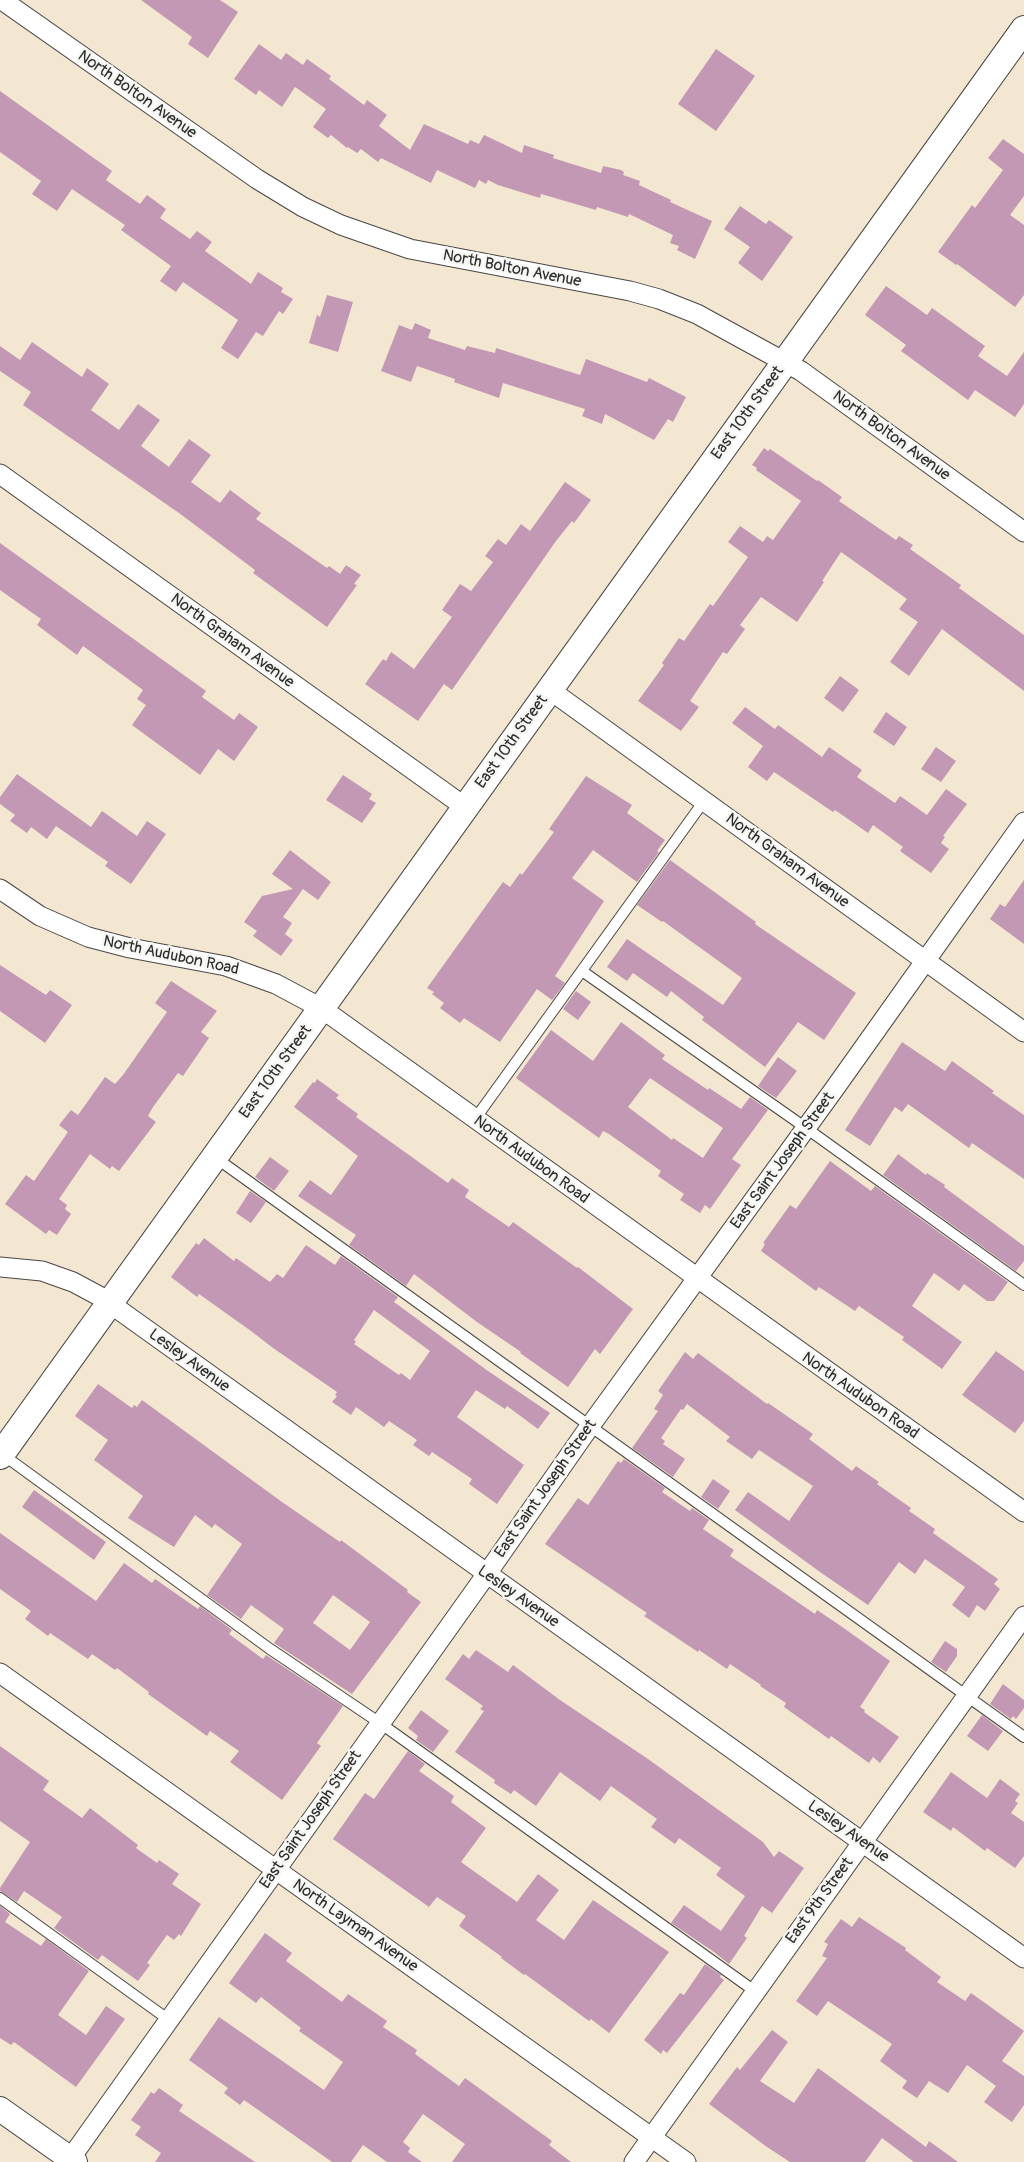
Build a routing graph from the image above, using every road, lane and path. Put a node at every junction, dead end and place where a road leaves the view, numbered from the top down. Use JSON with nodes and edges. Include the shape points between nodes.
{"nodes":[{"id":1,"x":2,"y":0,"type":"edge"},
{"id":2,"x":1023,"y":33,"type":"edge"},
{"id":3,"x":784,"y":362,"type":"junction"},
{"id":4,"x":0,"y":474,"type":"edge"},
{"id":5,"x":1024,"y":532,"type":"edge"},
{"id":6,"x":550,"y":690,"type":"junction"},
{"id":7,"x":704,"y":801,"type":"junction"},
{"id":8,"x":465,"y":807,"type":"junction"},
{"id":9,"x":1024,"y":822,"type":"edge"},
{"id":10,"x":0,"y":888,"type":"edge"},
{"id":11,"x":926,"y":961,"type":"junction"},
{"id":12,"x":582,"y":971,"type":"junction"},
{"id":13,"x":321,"y":1008,"type":"junction"},
{"id":14,"x":1024,"y":1032,"type":"edge"},
{"id":15,"x":475,"y":1119,"type":"junction"},
{"id":16,"x":806,"y":1128,"type":"junction"},
{"id":17,"x":215,"y":1157,"type":"junction"},
{"id":18,"x":0,"y":1267,"type":"edge"},
{"id":19,"x":697,"y":1280,"type":"junction"},
{"id":20,"x":1024,"y":1285,"type":"edge"},
{"id":21,"x":110,"y":1304,"type":"junction"},
{"id":22,"x":590,"y":1426,"type":"junction"},
{"id":23,"x":1,"y":1455,"type":"edge"},
{"id":24,"x":1024,"y":1512,"type":"edge"},
{"id":25,"x":486,"y":1575,"type":"junction"},
{"id":26,"x":1024,"y":1616,"type":"edge"},
{"id":27,"x":0,"y":1673,"type":"edge"},
{"id":28,"x":967,"y":1696,"type":"junction"},
{"id":29,"x":380,"y":1723,"type":"junction"},
{"id":30,"x":1024,"y":1737,"type":"edge"},
{"id":31,"x":863,"y":1842,"type":"junction"},
{"id":32,"x":275,"y":1870,"type":"junction"},
{"id":33,"x":0,"y":1898,"type":"edge"},
{"id":34,"x":1024,"y":1958,"type":"edge"},
{"id":35,"x":756,"y":1992,"type":"junction"},
{"id":36,"x":169,"y":2020,"type":"junction"},
{"id":37,"x":0,"y":2109,"type":"edge"},
{"id":38,"x":651,"y":2137,"type":"junction"},
{"id":39,"x":72,"y":2160,"type":"edge"},
{"id":40,"x":634,"y":2162,"type":"edge"},
{"id":41,"x":686,"y":2162,"type":"edge"}],
"edges":[{"from":1,"to":3,"type":"street","name":"North Bolton Avenue","via":[[257,180],[321,216],[410,249],[659,299],[709,320]]},
{"from":2,"to":3,"type":"main road","name":"East 10th Street"},
{"from":3,"to":5,"type":"street","name":"North Bolton Avenue"},
{"from":3,"to":6,"type":"main road","name":"East 10th Street"},
{"from":4,"to":8,"type":"street","name":"North Graham Avenue"},
{"from":6,"to":7,"type":"street","name":"North Graham Avenue"},
{"from":6,"to":8,"type":"main road","name":"East 10th Street"},
{"from":7,"to":11,"type":"street","name":"North Graham Avenue"},
{"from":7,"to":12,"type":"lane"},
{"from":8,"to":13,"type":"main road","name":"East 10th Street"},
{"from":9,"to":11,"type":"street","name":"East Saint Joseph Street"},
{"from":10,"to":13,"type":"street","name":"North Audubon Road","via":[[40,916],[82,935],[226,966],[276,984]]},
{"from":11,"to":14,"type":"street","name":"North Graham Avenue"},
{"from":11,"to":16,"type":"street","name":"East Saint Joseph Street"},
{"from":12,"to":15,"type":"lane"},
{"from":12,"to":16,"type":"lane"},
{"from":13,"to":15,"type":"street","name":"North Audubon Road"},
{"from":13,"to":17,"type":"main road","name":"East 10th Street"},
{"from":15,"to":19,"type":"street","name":"North Audubon Road"},
{"from":16,"to":19,"type":"street","name":"East Saint Joseph Street"},
{"from":16,"to":20,"type":"lane"},
{"from":17,"to":21,"type":"main road","name":"East 10th Street"},
{"from":17,"to":22,"type":"lane"},
{"from":18,"to":21,"type":"street","name":"Lesley Avenue","via":[[42,1271],[64,1278]]},
{"from":19,"to":22,"type":"street","name":"East Saint Joseph Street"},
{"from":19,"to":24,"type":"street","name":"North Audubon Road"},
{"from":21,"to":23,"type":"main road","name":"East 10th Street"},
{"from":21,"to":25,"type":"street","name":"Lesley Avenue"},
{"from":22,"to":25,"type":"street","name":"East Saint Joseph Street"},
{"from":22,"to":28,"type":"lane"},
{"from":23,"to":29,"type":"lane","via":[[270,1649]]},
{"from":25,"to":29,"type":"street","name":"East Saint Joseph Street"},
{"from":25,"to":31,"type":"street","name":"Lesley Avenue"},
{"from":26,"to":28,"type":"street","name":"East 9th Street"},
{"from":27,"to":32,"type":"street","name":"North Layman Avenue"},
{"from":28,"to":30,"type":"lane"},
{"from":28,"to":31,"type":"street","name":"East 9th Street"},
{"from":29,"to":32,"type":"street","name":"East Saint Joseph Street"},
{"from":29,"to":35,"type":"lane"},
{"from":31,"to":34,"type":"street","name":"Lesley Avenue"},
{"from":31,"to":35,"type":"street","name":"East 9th Street"},
{"from":32,"to":36,"type":"street","name":"East Saint Joseph Street"},
{"from":32,"to":38,"type":"street","name":"North Layman Avenue"},
{"from":33,"to":36,"type":"lane"},
{"from":35,"to":38,"type":"street","name":"East 9th Street"},
{"from":36,"to":39,"type":"street","name":"East Saint Joseph Street"},
{"from":37,"to":39,"type":"street"},
{"from":38,"to":40,"type":"street","name":"East 9th Street"},
{"from":38,"to":41,"type":"street","name":"North Layman Avenue"}]}
